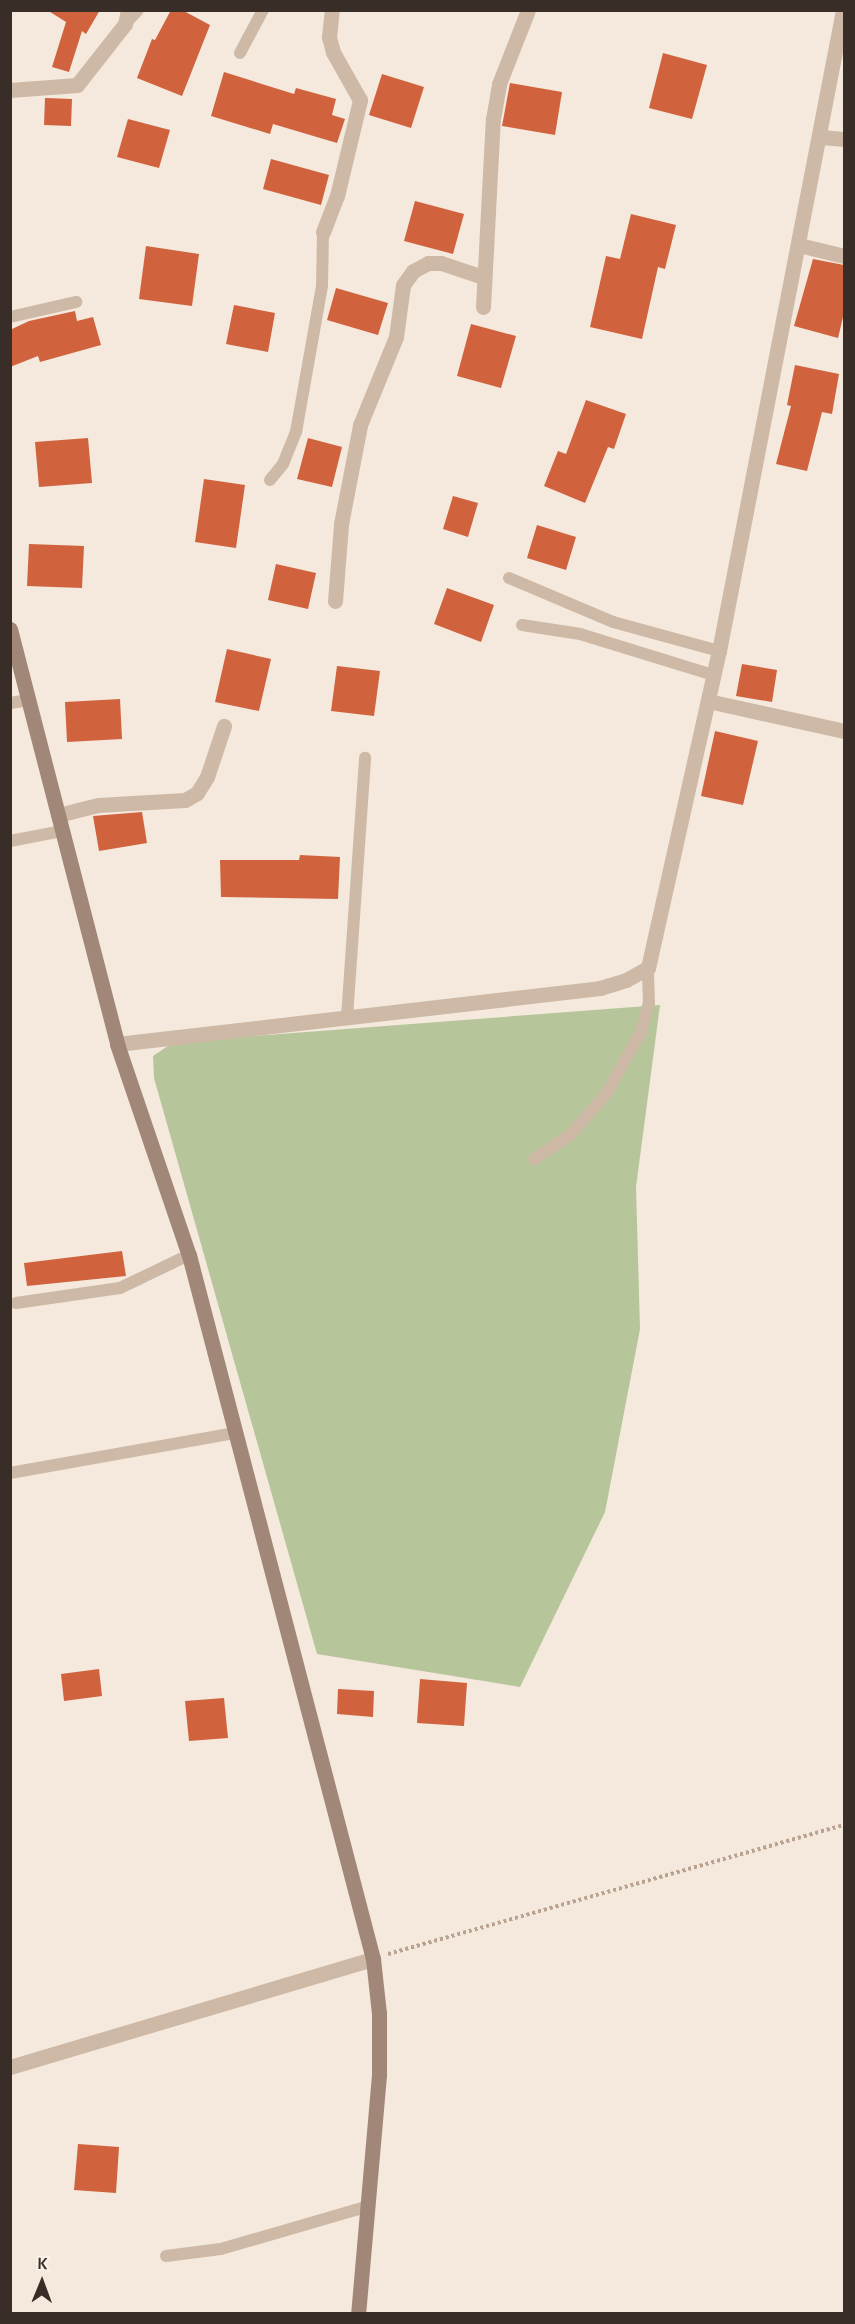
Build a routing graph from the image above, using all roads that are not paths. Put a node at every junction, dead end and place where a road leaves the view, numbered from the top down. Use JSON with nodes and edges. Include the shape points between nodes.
{"nodes":[{"id":1,"x":138,"y":10,"type":"edge"},
{"id":2,"x":263,"y":10,"type":"edge"},
{"id":3,"x":332,"y":10,"type":"edge"},
{"id":4,"x":528,"y":10,"type":"edge"},
{"id":5,"x":843,"y":10,"type":"edge"},
{"id":6,"x":127,"y":17,"type":"edge"},
{"id":7,"x":240,"y":53,"type":"dead end"},
{"id":8,"x":10,"y":90,"type":"edge"},
{"id":9,"x":821,"y":137,"type":"junction"},
{"id":10,"x":844,"y":139,"type":"edge"},
{"id":11,"x":323,"y":232,"type":"joint"},
{"id":12,"x":799,"y":245,"type":"junction"},
{"id":13,"x":844,"y":256,"type":"edge"},
{"id":14,"x":483,"y":277,"type":"junction"},
{"id":15,"x":76,"y":302,"type":"dead end"},
{"id":16,"x":483,"y":307,"type":"dead end"},
{"id":17,"x":10,"y":317,"type":"edge"},
{"id":18,"x":270,"y":480,"type":"dead end"},
{"id":19,"x":509,"y":578,"type":"dead end"},
{"id":20,"x":335,"y":601,"type":"dead end"},
{"id":21,"x":522,"y":625,"type":"dead end"},
{"id":22,"x":10,"y":629,"type":"edge"},
{"id":23,"x":719,"y":651,"type":"junction"},
{"id":24,"x":713,"y":675,"type":"junction"},
{"id":25,"x":29,"y":700,"type":"junction"},
{"id":26,"x":708,"y":701,"type":"junction"},
{"id":27,"x":10,"y":703,"type":"edge"},
{"id":28,"x":224,"y":726,"type":"dead end"},
{"id":29,"x":844,"y":731,"type":"edge"},
{"id":30,"x":365,"y":758,"type":"dead end"},
{"id":31,"x":58,"y":815,"type":"junction"},
{"id":32,"x":63,"y":831,"type":"junction"},
{"id":33,"x":10,"y":841,"type":"edge"},
{"id":34,"x":648,"y":968,"type":"junction"},
{"id":35,"x":347,"y":1017,"type":"junction"},
{"id":36,"x":117,"y":1044,"type":"junction"},
{"id":37,"x":534,"y":1159,"type":"dead end"},
{"id":38,"x":189,"y":1255,"type":"junction"},
{"id":39,"x":16,"y":1303,"type":"dead end"},
{"id":40,"x":235,"y":1433,"type":"junction"},
{"id":41,"x":10,"y":1473,"type":"edge"},
{"id":42,"x":373,"y":1959,"type":"junction"},
{"id":43,"x":10,"y":2067,"type":"edge"},
{"id":44,"x":369,"y":2206,"type":"junction"},
{"id":45,"x":166,"y":2256,"type":"dead end"},
{"id":46,"x":358,"y":2313,"type":"edge"}],
"edges":[{"from":1,"to":6,"type":"lane"},
{"from":2,"to":7,"type":"lane"},
{"from":3,"to":11,"type":"street","via":[[329,37],[333,52],[360,100],[337,196]]},
{"from":4,"to":14,"type":"street","via":[[499,84],[493,119],[491,214]]},
{"from":5,"to":9,"type":"street"},
{"from":6,"to":8,"type":"street","via":[[77,85],[58,90]]},
{"from":9,"to":10,"type":"street"},
{"from":9,"to":12,"type":"street"},
{"from":11,"to":18,"type":"lane","via":[[322,286],[296,432],[284,464]]},
{"from":12,"to":13,"type":"street"},
{"from":12,"to":23,"type":"street"},
{"from":14,"to":16,"type":"street"},
{"from":14,"to":20,"type":"street","via":[[441,263],[428,263],[413,271],[403,285],[396,337],[360,425],[340,524]]},
{"from":15,"to":17,"type":"lane"},
{"from":19,"to":23,"type":"lane","via":[[613,622]]},
{"from":21,"to":24,"type":"lane","via":[[580,634]]},
{"from":22,"to":25,"type":"street"},
{"from":23,"to":24,"type":"street"},
{"from":24,"to":26,"type":"street"},
{"from":25,"to":27,"type":"lane"},
{"from":25,"to":31,"type":"street"},
{"from":26,"to":29,"type":"street"},
{"from":26,"to":34,"type":"street"},
{"from":28,"to":31,"type":"street","via":[[207,777],[197,793],[185,800],[98,805]]},
{"from":30,"to":35,"type":"lane"},
{"from":31,"to":32,"type":"street"},
{"from":32,"to":33,"type":"lane"},
{"from":32,"to":36,"type":"street"},
{"from":34,"to":35,"type":"street","via":[[600,988]]},
{"from":34,"to":37,"type":"lane","via":[[649,1003],[641,1032],[607,1093],[570,1135]]},
{"from":35,"to":36,"type":"street"},
{"from":36,"to":38,"type":"street"},
{"from":38,"to":39,"type":"lane","via":[[120,1287]]},
{"from":38,"to":40,"type":"street"},
{"from":40,"to":41,"type":"lane"},
{"from":40,"to":42,"type":"street"},
{"from":42,"to":43,"type":"street"},
{"from":42,"to":44,"type":"street","via":[[379,2013],[379,2075]]},
{"from":44,"to":45,"type":"lane","via":[[220,2249]]},
{"from":44,"to":46,"type":"street"}]}
